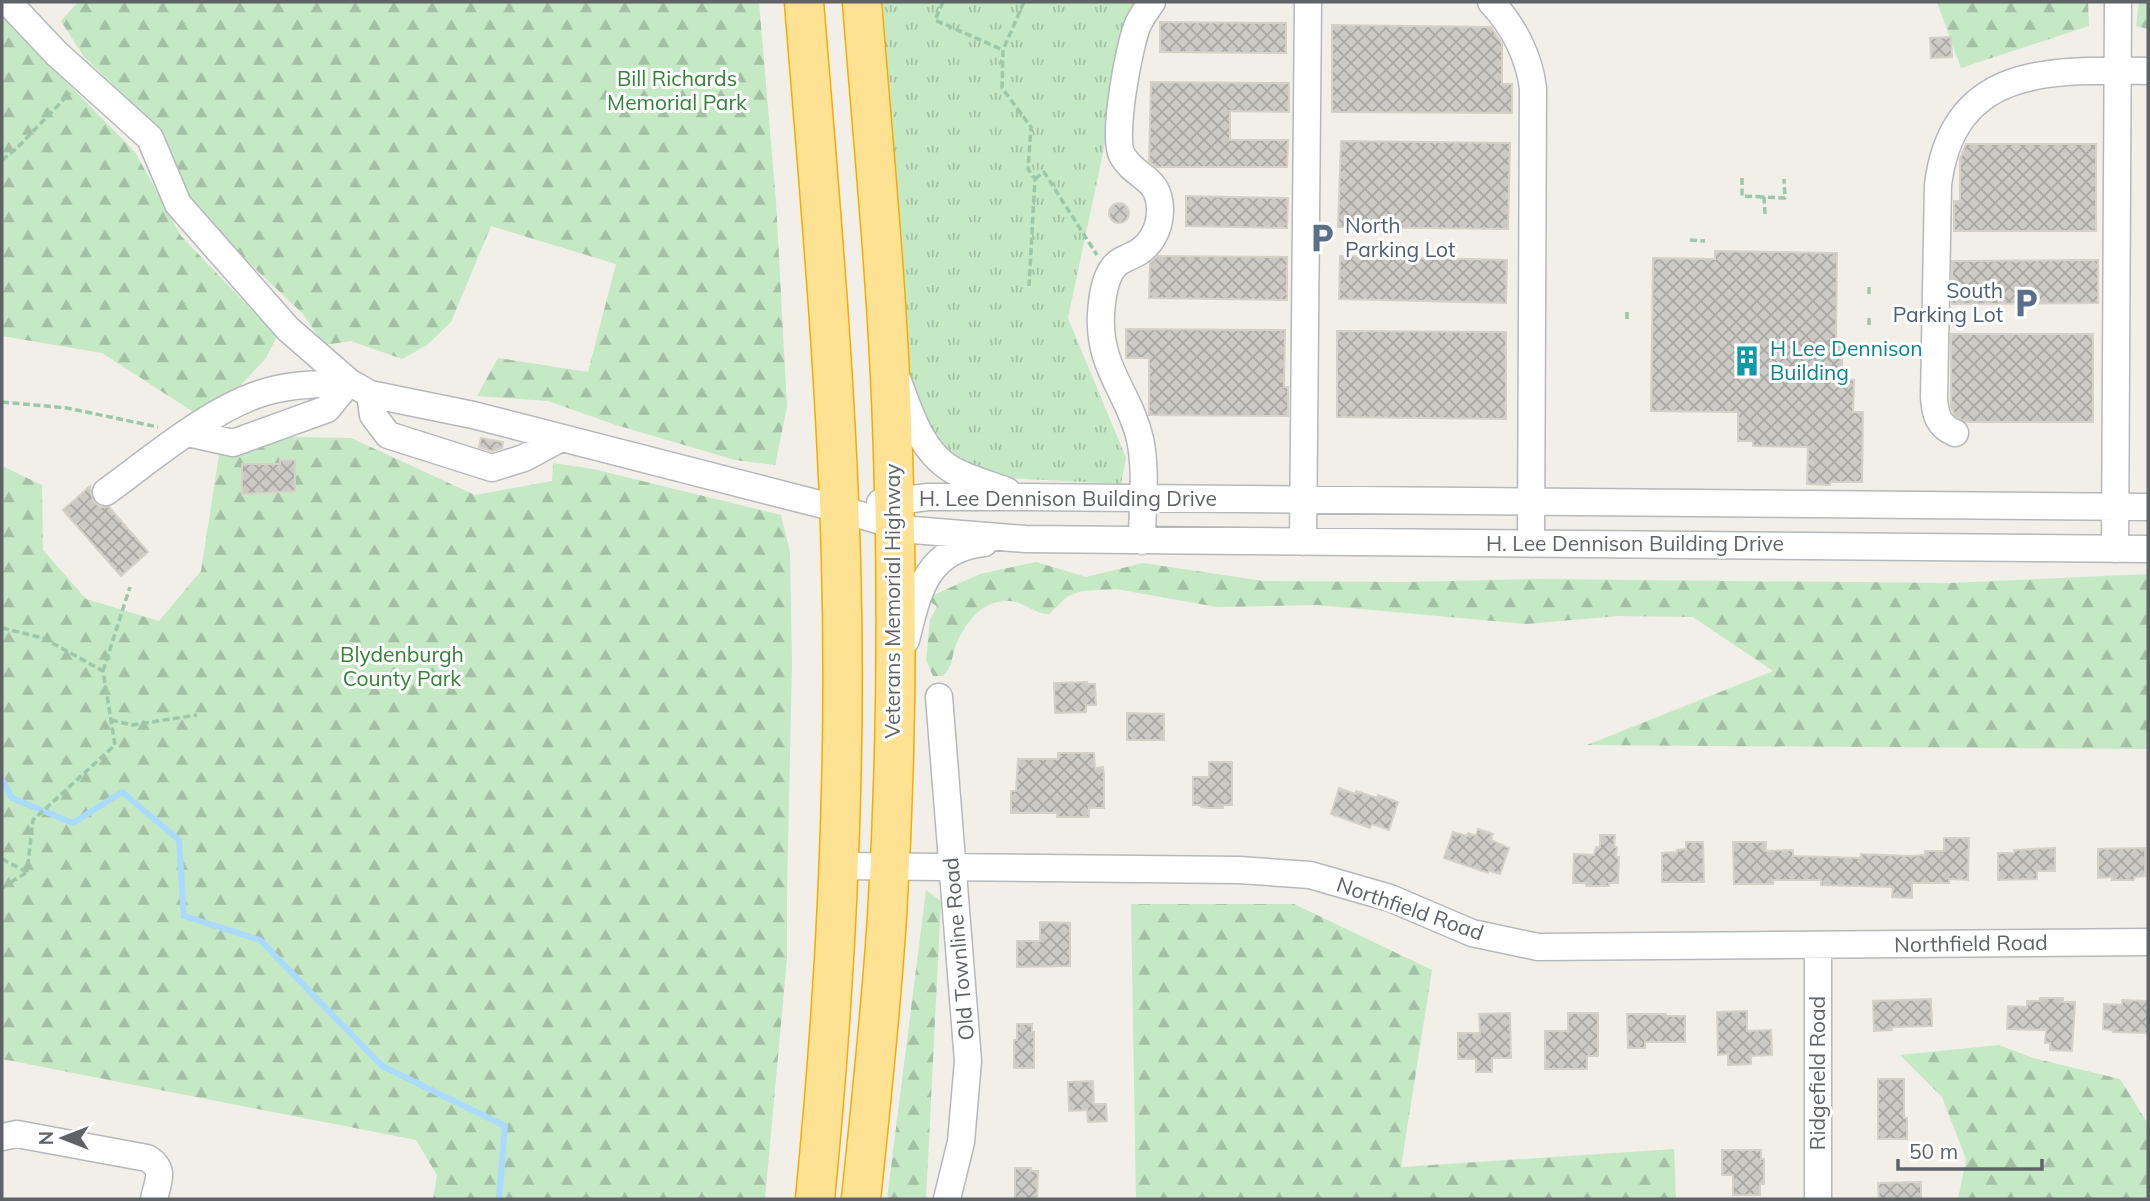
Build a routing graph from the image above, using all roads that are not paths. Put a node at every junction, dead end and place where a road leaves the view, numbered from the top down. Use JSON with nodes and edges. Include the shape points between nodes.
{"nodes":[{"id":1,"x":8,"y":2,"type":"edge"},
{"id":2,"x":804,"y":2,"type":"edge"},
{"id":3,"x":862,"y":2,"type":"edge"},
{"id":4,"x":1152,"y":2,"type":"edge"},
{"id":5,"x":1308,"y":2,"type":"edge"},
{"id":6,"x":1491,"y":2,"type":"edge"},
{"id":7,"x":2118,"y":2,"type":"edge"},
{"id":8,"x":2118,"y":71,"type":"junction"},
{"id":9,"x":2148,"y":71,"type":"edge"},
{"id":10,"x":889,"y":357,"type":"junction"},
{"id":11,"x":360,"y":388,"type":"junction"},
{"id":12,"x":443,"y":409,"type":"junction"},
{"id":13,"x":188,"y":433,"type":"junction"},
{"id":14,"x":1955,"y":433,"type":"dead end"},
{"id":15,"x":561,"y":438,"type":"junction"},
{"id":16,"x":434,"y":450,"type":"junction"},
{"id":17,"x":106,"y":492,"type":"dead end"},
{"id":18,"x":1026,"y":497,"type":"junction"},
{"id":19,"x":1142,"y":499,"type":"junction"},
{"id":20,"x":1303,"y":500,"type":"junction"},
{"id":21,"x":1531,"y":502,"type":"junction"},
{"id":22,"x":1770,"y":503,"type":"junction"},
{"id":23,"x":2115,"y":507,"type":"junction"},
{"id":24,"x":2148,"y":507,"type":"edge"},
{"id":25,"x":839,"y":509,"type":"junction"},
{"id":26,"x":894,"y":513,"type":"junction"},
{"id":27,"x":1025,"y":540,"type":"junction"},
{"id":28,"x":1142,"y":541,"type":"junction"},
{"id":29,"x":1303,"y":542,"type":"junction"},
{"id":30,"x":1531,"y":544,"type":"junction"},
{"id":31,"x":1769,"y":545,"type":"junction"},
{"id":32,"x":2115,"y":549,"type":"junction"},
{"id":33,"x":2148,"y":549,"type":"edge"},
{"id":34,"x":895,"y":682,"type":"junction"},
{"id":35,"x":939,"y":697,"type":"dead end"},
{"id":36,"x":840,"y":866,"type":"junction"},
{"id":37,"x":890,"y":867,"type":"junction"},
{"id":38,"x":952,"y":868,"type":"junction"},
{"id":39,"x":2148,"y":942,"type":"edge"},
{"id":40,"x":1818,"y":946,"type":"junction"},
{"id":41,"x":2,"y":1137,"type":"edge"},
{"id":42,"x":154,"y":1199,"type":"edge"},
{"id":43,"x":815,"y":1199,"type":"edge"},
{"id":44,"x":861,"y":1199,"type":"edge"},
{"id":45,"x":947,"y":1199,"type":"edge"},
{"id":46,"x":1818,"y":1199,"type":"edge"}],
"edges":[{"from":1,"to":11,"type":"street","via":[[56,53],[150,138],[178,204],[288,329]]},
{"from":2,"to":25,"type":"highway"},
{"from":3,"to":10,"type":"highway","name":"Veterans Memorial Highway"},
{"from":4,"to":19,"type":"street","via":[[1138,24],[1131,48],[1119,145],[1126,161],[1150,181],[1158,195],[1160,214],[1152,239],[1109,274],[1101,313],[1107,362],[1140,441]]},
{"from":5,"to":20,"type":"street"},
{"from":6,"to":21,"type":"street","via":[[1519,41],[1533,88]]},
{"from":7,"to":8,"type":"street"},
{"from":8,"to":9,"type":"street"},
{"from":8,"to":14,"type":"street","via":[[2053,72],[2007,84],[1971,107],[1948,140],[1937,200],[1934,407],[1939,422]]},
{"from":8,"to":23,"type":"street"},
{"from":10,"to":18,"type":"street","via":[[917,429],[936,456],[964,475]]},
{"from":10,"to":26,"type":"highway","name":"Veterans Memorial Highway"},
{"from":11,"to":12,"type":"street"},
{"from":11,"to":13,"type":"street","via":[[296,386],[258,394]]},
{"from":11,"to":13,"type":"street","via":[[327,409],[233,443]]},
{"from":11,"to":16,"type":"street","via":[[388,435]]},
{"from":12,"to":15,"type":"street"},
{"from":12,"to":16,"type":"street","via":[[432,420]]},
{"from":13,"to":17,"type":"street"},
{"from":15,"to":16,"type":"street","via":[[524,458],[492,468]]},
{"from":15,"to":25,"type":"street"},
{"from":18,"to":19,"type":"street","name":"H. Lee Dennison Building Drive"},
{"from":18,"to":26,"type":"street","name":"H. Lee Dennison Building Drive","via":[[928,497]]},
{"from":19,"to":20,"type":"street","name":"H. Lee Dennison Building Drive"},
{"from":19,"to":28,"type":"street"},
{"from":20,"to":21,"type":"street","name":"H. Lee Dennison Building Drive"},
{"from":20,"to":29,"type":"street"},
{"from":21,"to":22,"type":"street","name":"H. Lee Dennison Building Drive"},
{"from":21,"to":30,"type":"street"},
{"from":22,"to":23,"type":"street","name":"H. Lee Dennison Building Drive"},
{"from":22,"to":31,"type":"street"},
{"from":23,"to":24,"type":"street","name":"H. Lee Dennison Building Drive"},
{"from":23,"to":32,"type":"street"},
{"from":25,"to":26,"type":"street","name":"H. Lee Dennison Building Drive"},
{"from":25,"to":36,"type":"highway"},
{"from":26,"to":27,"type":"street","name":"H. Lee Dennison Building Drive","via":[[927,533]]},
{"from":26,"to":34,"type":"highway","name":"Veterans Memorial Highway"},
{"from":27,"to":28,"type":"street","name":"H. Lee Dennison Building Drive"},
{"from":27,"to":34,"type":"street","via":[[970,545],[937,563],[920,589]]},
{"from":28,"to":29,"type":"street","name":"H. Lee Dennison Building Drive"},
{"from":29,"to":30,"type":"street","name":"H. Lee Dennison Building Drive"},
{"from":30,"to":31,"type":"street","name":"H. Lee Dennison Building Drive"},
{"from":31,"to":32,"type":"street","name":"H. Lee Dennison Building Drive"},
{"from":32,"to":33,"type":"street","name":"H. Lee Dennison Building Drive"},
{"from":34,"to":37,"type":"highway","name":"Veterans Memorial Highway"},
{"from":35,"to":38,"type":"street","name":"Old Townline Road"},
{"from":36,"to":37,"type":"street","name":"Northfield Road"},
{"from":36,"to":43,"type":"highway"},
{"from":37,"to":38,"type":"street","name":"Northfield Road"},
{"from":37,"to":44,"type":"highway","name":"Veterans Memorial Highway"},
{"from":38,"to":40,"type":"street","name":"Northfield Road","via":[[1239,870],[1310,875],[1390,898],[1472,933],[1538,947]]},
{"from":38,"to":45,"type":"street","name":"Old Townline Road","via":[[968,1061],[961,1142]]},
{"from":39,"to":40,"type":"street","name":"Northfield Road"},
{"from":40,"to":46,"type":"street","name":"Ridgefield Road"},
{"from":41,"to":42,"type":"street","via":[[17,1133],[147,1158],[160,1171]]}]}
